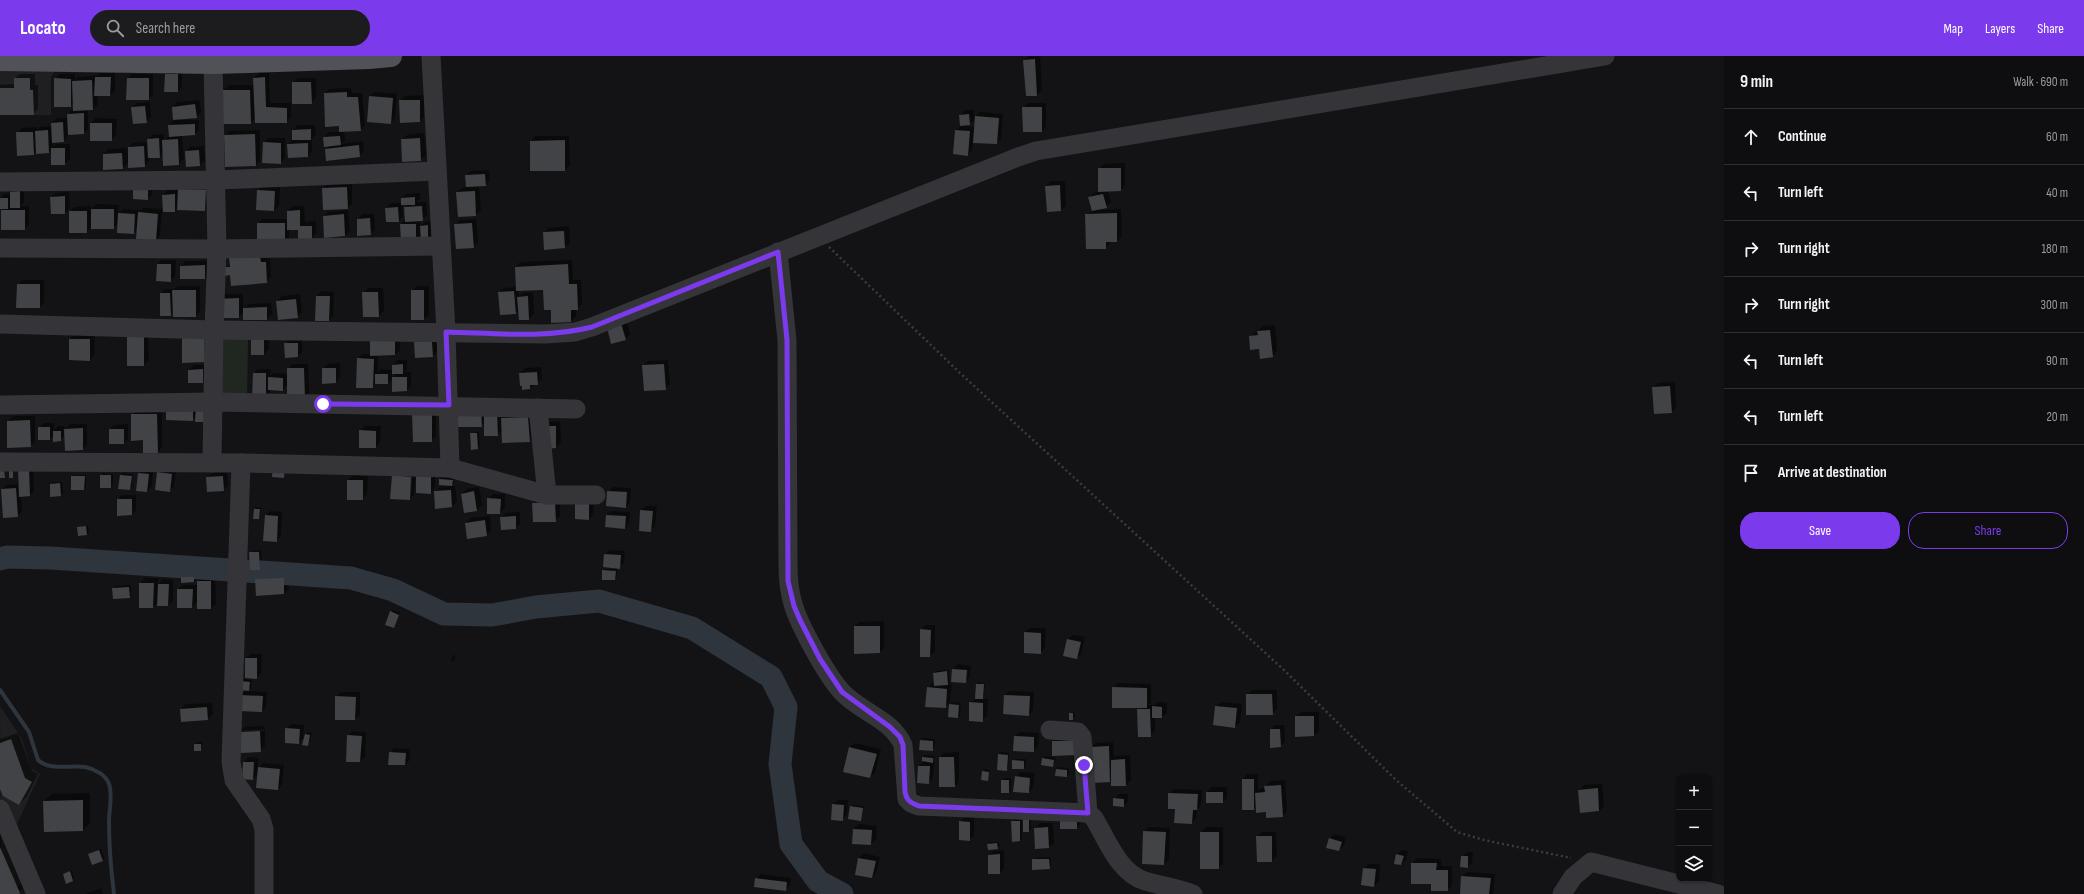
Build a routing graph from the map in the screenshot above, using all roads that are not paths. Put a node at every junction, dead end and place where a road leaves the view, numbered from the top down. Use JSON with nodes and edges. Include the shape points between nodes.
{"nodes":[{"id":1,"x":391,"y":56,"type":"edge"},
{"id":2,"x":431,"y":56,"type":"edge"},
{"id":3,"x":1605,"y":56,"type":"edge"},
{"id":4,"x":101,"y":59,"type":"edge"},
{"id":5,"x":0,"y":60,"type":"edge"},
{"id":6,"x":213,"y":63,"type":"junction"},
{"id":7,"x":437,"y":171,"type":"junction"},
{"id":8,"x":216,"y":180,"type":"junction"},
{"id":9,"x":0,"y":182,"type":"edge"},
{"id":10,"x":440,"y":246,"type":"junction"},
{"id":11,"x":0,"y":248,"type":"edge"},
{"id":12,"x":218,"y":249,"type":"junction"},
{"id":13,"x":778,"y":252,"type":"junction"},
{"id":14,"x":0,"y":324,"type":"edge"},
{"id":15,"x":214,"y":330,"type":"junction"},
{"id":16,"x":446,"y":332,"type":"junction"},
{"id":17,"x":214,"y":402,"type":"junction"},
{"id":18,"x":0,"y":405,"type":"edge"},
{"id":19,"x":449,"y":405,"type":"junction"},
{"id":20,"x":538,"y":408,"type":"junction"},
{"id":21,"x":576,"y":409,"type":"dead end"},
{"id":22,"x":0,"y":462,"type":"edge"},
{"id":23,"x":212,"y":463,"type":"junction"},
{"id":24,"x":241,"y":463,"type":"junction"},
{"id":25,"x":450,"y":468,"type":"junction"},
{"id":26,"x":547,"y":495,"type":"junction"},
{"id":27,"x":596,"y":495,"type":"dead end"},
{"id":28,"x":1050,"y":730,"type":"dead end"},
{"id":29,"x":0,"y":809,"type":"edge"},
{"id":30,"x":1088,"y":813,"type":"junction"},
{"id":31,"x":36,"y":894,"type":"edge"},
{"id":32,"x":264,"y":894,"type":"edge"},
{"id":33,"x":1193,"y":894,"type":"edge"},
{"id":34,"x":1562,"y":894,"type":"edge"},
{"id":35,"x":1718,"y":894,"type":"edge"}],
"edges":[{"from":1,"to":6,"type":"main road"},
{"from":2,"to":7,"type":"street"},
{"from":3,"to":13,"type":"street","via":[[1036,151]]},
{"from":4,"to":5,"type":"main road"},
{"from":4,"to":6,"type":"main road"},
{"from":6,"to":8,"type":"street"},
{"from":7,"to":8,"type":"street"},
{"from":7,"to":10,"type":"street"},
{"from":8,"to":9,"type":"street"},
{"from":8,"to":12,"type":"street"},
{"from":10,"to":12,"type":"street"},
{"from":10,"to":16,"type":"street"},
{"from":11,"to":12,"type":"street"},
{"from":12,"to":15,"type":"street"},
{"from":13,"to":16,"type":"street","via":[[574,332]]},
{"from":13,"to":30,"type":"street","via":[[787,340],[788,581],[794,606],[820,659],[842,692],[900,737],[903,745],[905,792],[911,803],[919,806]]},
{"from":14,"to":15,"type":"street"},
{"from":15,"to":16,"type":"street"},
{"from":15,"to":17,"type":"street"},
{"from":16,"to":19,"type":"street"},
{"from":17,"to":18,"type":"street"},
{"from":17,"to":19,"type":"street"},
{"from":17,"to":23,"type":"street"},
{"from":19,"to":20,"type":"street"},
{"from":19,"to":25,"type":"street"},
{"from":20,"to":21,"type":"street"},
{"from":20,"to":26,"type":"street"},
{"from":22,"to":23,"type":"street"},
{"from":23,"to":24,"type":"street"},
{"from":24,"to":25,"type":"street"},
{"from":24,"to":32,"type":"street","via":[[231,762],[234,780],[261,819],[264,829]]},
{"from":25,"to":26,"type":"street"},
{"from":26,"to":27,"type":"street"},
{"from":28,"to":30,"type":"street","via":[[1078,732],[1082,737]]},
{"from":29,"to":31,"type":"street"},
{"from":30,"to":33,"type":"street","via":[[1094,818],[1123,866],[1132,874],[1144,881]]},
{"from":34,"to":35,"type":"street","via":[[1573,877],[1591,862]]}]}
